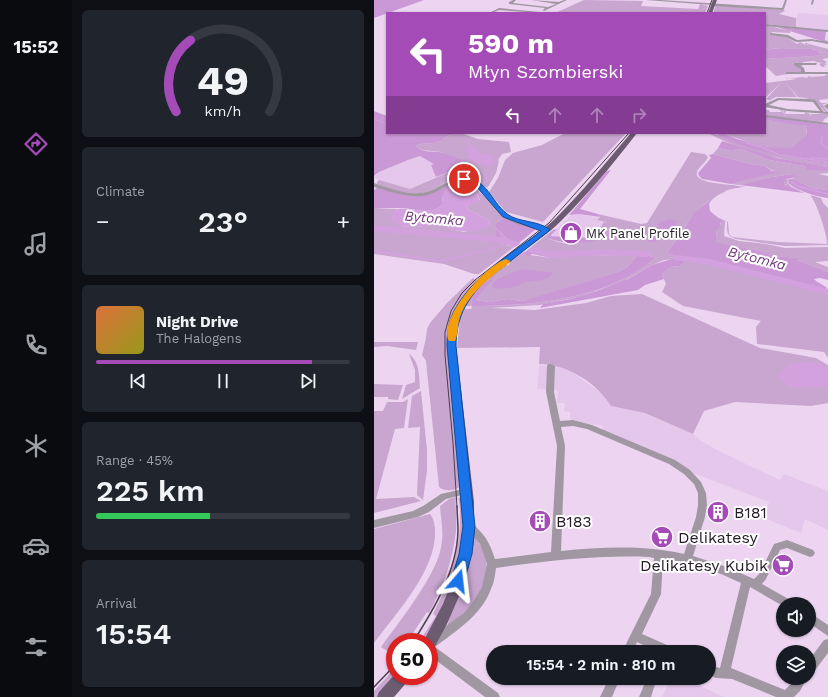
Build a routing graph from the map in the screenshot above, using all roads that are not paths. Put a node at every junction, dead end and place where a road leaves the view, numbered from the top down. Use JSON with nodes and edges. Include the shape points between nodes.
{"nodes":[{"id":1,"x":515,"y":0,"type":"edge"},
{"id":2,"x":532,"y":0,"type":"edge"},
{"id":3,"x":566,"y":0,"type":"edge"},
{"id":4,"x":647,"y":0,"type":"edge"},
{"id":5,"x":762,"y":0,"type":"edge"},
{"id":6,"x":786,"y":0,"type":"edge"},
{"id":7,"x":813,"y":0,"type":"edge"},
{"id":8,"x":558,"y":3,"type":"junction"},
{"id":9,"x":714,"y":3,"type":"edge"},
{"id":10,"x":812,"y":4,"type":"dead end"},
{"id":11,"x":548,"y":8,"type":"junction"},
{"id":12,"x":759,"y":8,"type":"junction"},
{"id":13,"x":492,"y":12,"type":"edge"},
{"id":14,"x":529,"y":12,"type":"edge"},
{"id":15,"x":541,"y":12,"type":"edge"},
{"id":16,"x":766,"y":25,"type":"edge"},
{"id":17,"x":828,"y":31,"type":"edge"},
{"id":18,"x":771,"y":34,"type":"dead end"},
{"id":19,"x":828,"y":43,"type":"edge"},
{"id":20,"x":804,"y":64,"type":"dead end"},
{"id":21,"x":787,"y":73,"type":"dead end"},
{"id":22,"x":803,"y":73,"type":"junction"},
{"id":23,"x":828,"y":73,"type":"edge"},
{"id":24,"x":766,"y":100,"type":"edge"},
{"id":25,"x":770,"y":102,"type":"junction"},
{"id":26,"x":828,"y":105,"type":"edge"},
{"id":27,"x":766,"y":106,"type":"edge"},
{"id":28,"x":828,"y":109,"type":"edge"},
{"id":29,"x":825,"y":113,"type":"edge"},
{"id":30,"x":766,"y":116,"type":"edge"},
{"id":31,"x":827,"y":123,"type":"edge"},
{"id":32,"x":633,"y":134,"type":"edge"},
{"id":33,"x":374,"y":185,"type":"edge"},
{"id":34,"x":547,"y":230,"type":"junction"},
{"id":35,"x":551,"y":366,"type":"dead end"},
{"id":36,"x":558,"y":424,"type":"junction"},
{"id":37,"x":467,"y":491,"type":"junction"},
{"id":38,"x":374,"y":524,"type":"edge"},
{"id":39,"x":469,"y":526,"type":"junction"},
{"id":40,"x":810,"y":554,"type":"dead end"},
{"id":41,"x":660,"y":555,"type":"junction"},
{"id":42,"x":556,"y":556,"type":"junction"},
{"id":43,"x":687,"y":560,"type":"junction"},
{"id":44,"x":492,"y":564,"type":"junction"},
{"id":45,"x":751,"y":583,"type":"junction"},
{"id":46,"x":776,"y":597,"type":"edge"},
{"id":47,"x":816,"y":622,"type":"edge"},
{"id":48,"x":828,"y":631,"type":"edge"},
{"id":49,"x":434,"y":633,"type":"edge"},
{"id":50,"x":635,"y":636,"type":"junction"},
{"id":51,"x":438,"y":638,"type":"edge"},
{"id":52,"x":828,"y":644,"type":"edge"},
{"id":53,"x":631,"y":645,"type":"edge"},
{"id":54,"x":653,"y":645,"type":"edge"},
{"id":55,"x":438,"y":656,"type":"edge"},
{"id":56,"x":816,"y":660,"type":"edge"},
{"id":57,"x":716,"y":673,"type":"edge"},
{"id":58,"x":724,"y":674,"type":"junction"},
{"id":59,"x":395,"y":685,"type":"edge"},
{"id":60,"x":612,"y":685,"type":"edge"},
{"id":61,"x":649,"y":685,"type":"edge"},
{"id":62,"x":796,"y":685,"type":"edge"},
{"id":63,"x":786,"y":696,"type":"edge"},
{"id":64,"x":384,"y":697,"type":"edge"},
{"id":65,"x":494,"y":697,"type":"edge"},
{"id":66,"x":606,"y":697,"type":"edge"},
{"id":67,"x":645,"y":697,"type":"edge"}],
"edges":[{"from":1,"to":11,"type":"street","via":[[510,3]]},
{"from":2,"to":8,"type":"street"},
{"from":3,"to":8,"type":"street"},
{"from":4,"to":9,"type":"street"},
{"from":5,"to":12,"type":"street"},
{"from":6,"to":12,"type":"street","via":[[783,10]]},
{"from":7,"to":10,"type":"street"},
{"from":8,"to":11,"type":"street"},
{"from":9,"to":12,"type":"street"},
{"from":11,"to":15,"type":"street"},
{"from":13,"to":14,"type":"street","via":[[499,9]]},
{"from":16,"to":17,"type":"street"},
{"from":18,"to":19,"type":"street","via":[[787,36],[796,41]]},
{"from":20,"to":22,"type":"street","via":[[816,64],[795,64]]},
{"from":21,"to":22,"type":"street"},
{"from":22,"to":23,"type":"street"},
{"from":24,"to":25,"type":"street"},
{"from":25,"to":27,"type":"street"},
{"from":25,"to":29,"type":"street","via":[[778,99],[809,100],[814,101]]},
{"from":26,"to":28,"type":"street"},
{"from":27,"to":29,"type":"street"},
{"from":30,"to":31,"type":"street"},
{"from":32,"to":34,"type":"main road","via":[[565,213]]},
{"from":33,"to":34,"type":"street","via":[[420,194],[429,193],[458,179],[468,179],[476,182],[505,216]]},
{"from":34,"to":37,"type":"main road","via":[[473,289],[456,314],[452,346]]},
{"from":35,"to":36,"type":"street","via":[[550,392]]},
{"from":36,"to":42,"type":"street","via":[[561,446]]},
{"from":36,"to":43,"type":"street","via":[[573,423],[589,427],[672,462],[694,477],[701,486],[704,502]]},
{"from":37,"to":38,"type":"street","via":[[444,496],[415,514]]},
{"from":37,"to":39,"type":"main road"},
{"from":39,"to":44,"type":"street","via":[[484,542]]},
{"from":39,"to":49,"type":"main road","via":[[466,554],[457,584]]},
{"from":40,"to":45,"type":"street","via":[[782,544],[777,547],[763,576]]},
{"from":41,"to":42,"type":"street","via":[[604,552]]},
{"from":41,"to":43,"type":"street"},
{"from":41,"to":50,"type":"street","via":[[656,594]]},
{"from":42,"to":44,"type":"street"},
{"from":43,"to":45,"type":"street","via":[[721,570]]},
{"from":44,"to":51,"type":"street","via":[[487,588],[477,605],[468,616]]},
{"from":45,"to":46,"type":"street"},
{"from":45,"to":58,"type":"street"},
{"from":47,"to":48,"type":"street"},
{"from":50,"to":53,"type":"street"},
{"from":50,"to":54,"type":"street"},
{"from":52,"to":56,"type":"street"},
{"from":55,"to":65,"type":"street"},
{"from":57,"to":58,"type":"street"},
{"from":58,"to":63,"type":"street","via":[[732,674]]},
{"from":59,"to":64,"type":"main road"},
{"from":60,"to":66,"type":"street"},
{"from":61,"to":67,"type":"street"},
{"from":62,"to":63,"type":"street"}]}
